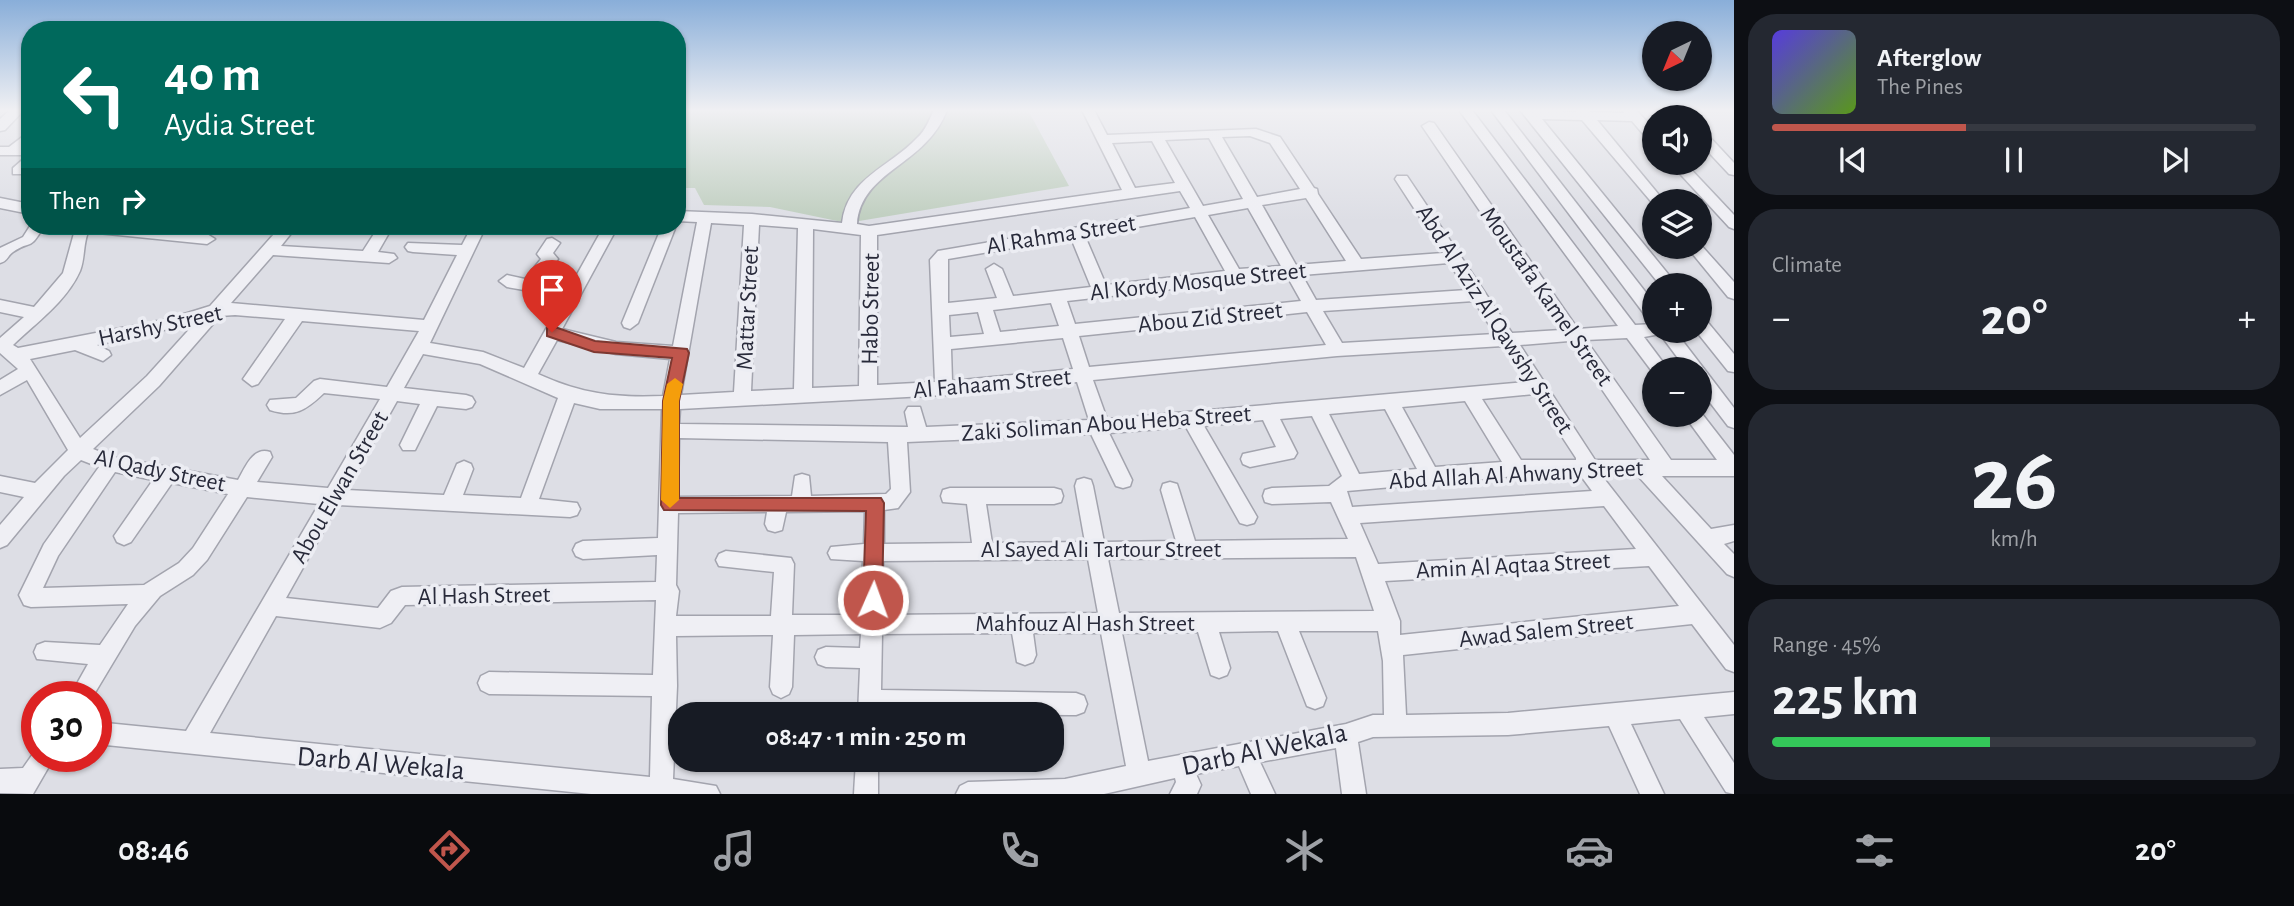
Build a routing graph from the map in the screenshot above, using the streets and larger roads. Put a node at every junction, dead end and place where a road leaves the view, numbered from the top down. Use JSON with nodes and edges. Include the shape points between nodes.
{"nodes":[{"id":1,"x":917,"y":147,"type":"edge"},
{"id":2,"x":1109,"y":147,"type":"edge"},
{"id":3,"x":1162,"y":147,"type":"edge"},
{"id":4,"x":1221,"y":147,"type":"edge"},
{"id":5,"x":1280,"y":147,"type":"edge"},
{"id":6,"x":1444,"y":147,"type":"edge"},
{"id":7,"x":1494,"y":147,"type":"edge"},
{"id":8,"x":1527,"y":147,"type":"edge"},
{"id":9,"x":1558,"y":147,"type":"edge"},
{"id":10,"x":1612,"y":147,"type":"edge"},
{"id":11,"x":1712,"y":148,"type":"edge"},
{"id":12,"x":1717,"y":153,"type":"junction"},
{"id":13,"x":1734,"y":153,"type":"edge"},
{"id":14,"x":21,"y":167,"type":"edge"},
{"id":15,"x":18,"y":170,"type":"dead end"},
{"id":16,"x":1734,"y":171,"type":"edge"},
{"id":17,"x":1688,"y":175,"type":"edge"},
{"id":18,"x":1402,"y":179,"type":"dead end"},
{"id":19,"x":1184,"y":186,"type":"junction"},
{"id":20,"x":1647,"y":189,"type":"edge"},
{"id":21,"x":1312,"y":192,"type":"junction"},
{"id":22,"x":1131,"y":194,"type":"junction"},
{"id":23,"x":1251,"y":201,"type":"junction"},
{"id":24,"x":0,"y":203,"type":"edge"},
{"id":25,"x":21,"y":207,"type":"edge"},
{"id":26,"x":1199,"y":212,"type":"junction"},
{"id":27,"x":686,"y":216,"type":"edge"},
{"id":28,"x":705,"y":217,"type":"junction"},
{"id":29,"x":752,"y":219,"type":"junction"},
{"id":30,"x":806,"y":223,"type":"junction"},
{"id":31,"x":1734,"y":224,"type":"edge"},
{"id":32,"x":861,"y":229,"type":"junction"},
{"id":33,"x":1076,"y":232,"type":"junction"},
{"id":34,"x":32,"y":235,"type":"edge"},
{"id":35,"x":80,"y":235,"type":"edge"},
{"id":36,"x":179,"y":235,"type":"edge"},
{"id":37,"x":283,"y":235,"type":"edge"},
{"id":38,"x":380,"y":235,"type":"edge"},
{"id":39,"x":474,"y":235,"type":"edge"},
{"id":40,"x":606,"y":235,"type":"edge"},
{"id":41,"x":665,"y":235,"type":"edge"},
{"id":42,"x":207,"y":239,"type":"dead end"},
{"id":43,"x":552,"y":243,"type":"dead end"},
{"id":44,"x":413,"y":247,"type":"dead end"},
{"id":45,"x":270,"y":250,"type":"junction"},
{"id":46,"x":466,"y":251,"type":"junction"},
{"id":47,"x":365,"y":257,"type":"junction"},
{"id":48,"x":1454,"y":257,"type":"junction"},
{"id":49,"x":0,"y":258,"type":"edge"},
{"id":50,"x":389,"y":258,"type":"dead end"},
{"id":51,"x":1705,"y":259,"type":"edge"},
{"id":52,"x":1357,"y":265,"type":"junction"},
{"id":53,"x":994,"y":270,"type":"dead end"},
{"id":54,"x":1291,"y":270,"type":"junction"},
{"id":55,"x":353,"y":271,"type":"dead end"},
{"id":56,"x":1659,"y":273,"type":"edge"},
{"id":57,"x":1235,"y":275,"type":"junction"},
{"id":58,"x":507,"y":281,"type":"dead end"},
{"id":59,"x":529,"y":285,"type":"junction"},
{"id":60,"x":1101,"y":291,"type":"junction"},
{"id":61,"x":574,"y":293,"type":"junction"},
{"id":62,"x":1734,"y":293,"type":"edge"},
{"id":63,"x":1479,"y":295,"type":"junction"},
{"id":64,"x":1057,"y":296,"type":"junction"},
{"id":65,"x":1642,"y":299,"type":"edge"},
{"id":66,"x":1007,"y":302,"type":"junction"},
{"id":67,"x":984,"y":305,"type":"junction"},
{"id":68,"x":0,"y":306,"type":"edge"},
{"id":69,"x":1312,"y":306,"type":"junction"},
{"id":70,"x":217,"y":310,"type":"junction"},
{"id":71,"x":942,"y":310,"type":"junction"},
{"id":72,"x":35,"y":313,"type":"junction"},
{"id":73,"x":298,"y":314,"type":"junction"},
{"id":74,"x":630,"y":323,"type":"dead end"},
{"id":75,"x":430,"y":326,"type":"junction"},
{"id":76,"x":1631,"y":331,"type":"junction"},
{"id":77,"x":1642,"y":331,"type":"edge"},
{"id":78,"x":552,"y":332,"type":"junction"},
{"id":79,"x":1069,"y":332,"type":"junction"},
{"id":80,"x":1573,"y":334,"type":"junction"},
{"id":81,"x":1506,"y":337,"type":"junction"},
{"id":82,"x":994,"y":339,"type":"junction"},
{"id":83,"x":1712,"y":339,"type":"edge"},
{"id":84,"x":76,"y":343,"type":"junction"},
{"id":85,"x":1675,"y":343,"type":"edge"},
{"id":86,"x":943,"y":344,"type":"junction"},
{"id":87,"x":419,"y":347,"type":"junction"},
{"id":88,"x":6,"y":349,"type":"edge"},
{"id":89,"x":1337,"y":350,"type":"junction"},
{"id":90,"x":681,"y":353,"type":"junction"},
{"id":91,"x":103,"y":355,"type":"dead end"},
{"id":92,"x":1650,"y":357,"type":"edge"},
{"id":93,"x":1686,"y":357,"type":"edge"},
{"id":94,"x":1734,"y":366,"type":"edge"},
{"id":95,"x":30,"y":370,"type":"junction"},
{"id":96,"x":1083,"y":376,"type":"junction"},
{"id":97,"x":527,"y":378,"type":"junction"},
{"id":98,"x":252,"y":379,"type":"dead end"},
{"id":99,"x":1539,"y":387,"type":"junction"},
{"id":100,"x":0,"y":388,"type":"edge"},
{"id":101,"x":944,"y":388,"type":"junction"},
{"id":102,"x":868,"y":392,"type":"junction"},
{"id":103,"x":1712,"y":392,"type":"edge"},
{"id":104,"x":393,"y":393,"type":"junction"},
{"id":105,"x":1471,"y":394,"type":"junction"},
{"id":106,"x":568,"y":395,"type":"junction"},
{"id":107,"x":803,"y":395,"type":"junction"},
{"id":108,"x":742,"y":397,"type":"junction"},
{"id":109,"x":432,"y":398,"type":"junction"},
{"id":110,"x":671,"y":401,"type":"junction"},
{"id":111,"x":1390,"y":401,"type":"junction"},
{"id":112,"x":466,"y":402,"type":"dead end"},
{"id":113,"x":276,"y":404,"type":"dead end"},
{"id":114,"x":1317,"y":407,"type":"junction"},
{"id":115,"x":914,"y":412,"type":"dead end"},
{"id":116,"x":1268,"y":412,"type":"junction"},
{"id":117,"x":1189,"y":418,"type":"junction"},
{"id":118,"x":1734,"y":421,"type":"edge"},
{"id":119,"x":1098,"y":426,"type":"junction"},
{"id":120,"x":1702,"y":427,"type":"edge"},
{"id":121,"x":672,"y":431,"type":"junction"},
{"id":122,"x":897,"y":435,"type":"junction"},
{"id":123,"x":918,"y":435,"type":"junction"},
{"id":124,"x":409,"y":445,"type":"dead end"},
{"id":125,"x":78,"y":452,"type":"junction"},
{"id":126,"x":263,"y":457,"type":"dead end"},
{"id":127,"x":1250,"y":459,"type":"dead end"},
{"id":128,"x":111,"y":464,"type":"junction"},
{"id":129,"x":1665,"y":467,"type":"junction"},
{"id":130,"x":1516,"y":468,"type":"junction"},
{"id":131,"x":1643,"y":468,"type":"junction"},
{"id":132,"x":1734,"y":468,"type":"edge"},
{"id":133,"x":464,"y":469,"type":"dead end"},
{"id":134,"x":1587,"y":470,"type":"junction"},
{"id":135,"x":167,"y":475,"type":"junction"},
{"id":136,"x":1430,"y":476,"type":"junction"},
{"id":137,"x":1123,"y":480,"type":"dead end"},
{"id":138,"x":802,"y":482,"type":"dead end"},
{"id":139,"x":1354,"y":482,"type":"junction"},
{"id":140,"x":0,"y":484,"type":"edge"},
{"id":141,"x":1084,"y":486,"type":"dead end"},
{"id":142,"x":242,"y":488,"type":"junction"},
{"id":143,"x":1170,"y":490,"type":"dead end"},
{"id":144,"x":38,"y":492,"type":"junction"},
{"id":145,"x":1337,"y":494,"type":"junction"},
{"id":146,"x":950,"y":496,"type":"dead end"},
{"id":147,"x":975,"y":496,"type":"junction"},
{"id":148,"x":1054,"y":496,"type":"dead end"},
{"id":149,"x":1272,"y":496,"type":"dead end"},
{"id":150,"x":334,"y":497,"type":"junction"},
{"id":151,"x":1608,"y":498,"type":"junction"},
{"id":152,"x":875,"y":503,"type":"junction"},
{"id":153,"x":450,"y":504,"type":"junction"},
{"id":154,"x":801,"y":504,"type":"junction"},
{"id":155,"x":670,"y":505,"type":"junction"},
{"id":156,"x":527,"y":507,"type":"junction"},
{"id":157,"x":570,"y":509,"type":"dead end"},
{"id":158,"x":1347,"y":516,"type":"junction"},
{"id":159,"x":1247,"y":517,"type":"dead end"},
{"id":160,"x":1734,"y":533,"type":"edge"},
{"id":161,"x":124,"y":536,"type":"dead end"},
{"id":162,"x":1707,"y":538,"type":"junction"},
{"id":163,"x":0,"y":539,"type":"edge"},
{"id":164,"x":669,"y":546,"type":"junction"},
{"id":165,"x":1363,"y":548,"type":"junction"},
{"id":166,"x":1095,"y":549,"type":"junction"},
{"id":167,"x":1188,"y":549,"type":"junction"},
{"id":168,"x":583,"y":550,"type":"dead end"},
{"id":169,"x":983,"y":550,"type":"junction"},
{"id":170,"x":874,"y":551,"type":"junction"},
{"id":171,"x":838,"y":553,"type":"dead end"},
{"id":172,"x":1653,"y":557,"type":"junction"},
{"id":173,"x":726,"y":561,"type":"dead end"},
{"id":174,"x":1734,"y":568,"type":"edge"},
{"id":175,"x":1372,"y":573,"type":"junction"},
{"id":176,"x":668,"y":592,"type":"junction"},
{"id":177,"x":149,"y":594,"type":"junction"},
{"id":178,"x":269,"y":606,"type":"junction"},
{"id":179,"x":1698,"y":614,"type":"junction"},
{"id":180,"x":1284,"y":621,"type":"junction"},
{"id":181,"x":1390,"y":621,"type":"junction"},
{"id":182,"x":1206,"y":622,"type":"junction"},
{"id":183,"x":1110,"y":623,"type":"junction"},
{"id":184,"x":872,"y":624,"type":"junction"},
{"id":185,"x":1022,"y":624,"type":"junction"},
{"id":186,"x":783,"y":625,"type":"junction"},
{"id":187,"x":668,"y":626,"type":"junction"},
{"id":188,"x":1394,"y":646,"type":"junction"},
{"id":189,"x":45,"y":652,"type":"dead end"},
{"id":190,"x":106,"y":655,"type":"junction"},
{"id":191,"x":1025,"y":655,"type":"dead end"},
{"id":192,"x":826,"y":657,"type":"dead end"},
{"id":193,"x":871,"y":658,"type":"junction"},
{"id":194,"x":1734,"y":662,"type":"edge"},
{"id":195,"x":1219,"y":668,"type":"dead end"},
{"id":196,"x":90,"y":681,"type":"edge"},
{"id":197,"x":489,"y":683,"type":"dead end"},
{"id":198,"x":666,"y":686,"type":"junction"},
{"id":199,"x":781,"y":687,"type":"dead end"},
{"id":200,"x":1315,"y":698,"type":"dead end"},
{"id":201,"x":870,"y":702,"type":"edge"},
{"id":202,"x":1734,"y":703,"type":"edge"},
{"id":203,"x":1064,"y":704,"type":"edge"},
{"id":204,"x":1076,"y":704,"type":"dead end"},
{"id":205,"x":1686,"y":708,"type":"junction"},
{"id":206,"x":1615,"y":714,"type":"junction"},
{"id":207,"x":1395,"y":724,"type":"junction"},
{"id":208,"x":112,"y":735,"type":"edge"},
{"id":209,"x":1346,"y":735,"type":"junction"},
{"id":210,"x":191,"y":744,"type":"junction"},
{"id":211,"x":1245,"y":754,"type":"junction"},
{"id":212,"x":1181,"y":765,"type":"junction"},
{"id":213,"x":867,"y":772,"type":"edge"},
{"id":214,"x":1139,"y":775,"type":"junction"},
{"id":215,"x":0,"y":781,"type":"edge"},
{"id":216,"x":1734,"y":784,"type":"edge"},
{"id":217,"x":25,"y":786,"type":"edge"},
{"id":218,"x":661,"y":791,"type":"edge"},
{"id":219,"x":708,"y":794,"type":"edge"},
{"id":220,"x":866,"y":794,"type":"edge"},
{"id":221,"x":968,"y":794,"type":"edge"},
{"id":222,"x":1182,"y":794,"type":"edge"},
{"id":223,"x":1263,"y":794,"type":"edge"},
{"id":224,"x":1354,"y":794,"type":"edge"},
{"id":225,"x":1652,"y":794,"type":"edge"}],
"edges":[{"from":1,"to":32,"type":"street","name":"Habo Street","via":[[860,190],[850,208]]},
{"from":2,"to":22,"type":"street"},
{"from":3,"to":19,"type":"street"},
{"from":4,"to":23,"type":"street"},
{"from":5,"to":21,"type":"street"},
{"from":6,"to":80,"type":"street","name":"Moustafa Kamel Street"},
{"from":7,"to":76,"type":"street"},
{"from":8,"to":65,"type":"street"},
{"from":9,"to":56,"type":"street"},
{"from":10,"to":20,"type":"street"},
{"from":11,"to":12,"type":"street"},
{"from":12,"to":13,"type":"street"},
{"from":12,"to":16,"type":"street"},
{"from":14,"to":15,"type":"street"},
{"from":17,"to":31,"type":"street"},
{"from":18,"to":48,"type":"street","name":"Abd Al Aziz Al Qawshy Street"},
{"from":19,"to":22,"type":"street"},
{"from":19,"to":26,"type":"street"},
{"from":21,"to":23,"type":"street","name":"Al Rahma Street"},
{"from":21,"to":52,"type":"street"},
{"from":22,"to":32,"type":"street"},
{"from":23,"to":26,"type":"street","name":"Al Rahma Street"},
{"from":23,"to":54,"type":"street"},
{"from":24,"to":25,"type":"street"},
{"from":26,"to":33,"type":"street","name":"Al Rahma Street"},
{"from":26,"to":57,"type":"street"},
{"from":27,"to":28,"type":"street"},
{"from":28,"to":29,"type":"street"},
{"from":28,"to":90,"type":"street"},
{"from":29,"to":30,"type":"street"},
{"from":29,"to":108,"type":"street","name":"Mattar Street"},
{"from":30,"to":32,"type":"street"},
{"from":30,"to":107,"type":"street"},
{"from":32,"to":102,"type":"street","name":"Habo Street"},
{"from":33,"to":60,"type":"street"},
{"from":33,"to":71,"type":"street","name":"Al Rahma Street","via":[[943,255],[938,260]]},
{"from":34,"to":49,"type":"street"},
{"from":35,"to":72,"type":"street","via":[[74,247],[73,270],[65,284]]},
{"from":36,"to":42,"type":"street"},
{"from":37,"to":45,"type":"street"},
{"from":38,"to":47,"type":"street"},
{"from":39,"to":46,"type":"street","name":"Abou Elwan Street"},
{"from":40,"to":61,"type":"street"},
{"from":41,"to":74,"type":"street"},
{"from":43,"to":59,"type":"street","via":[[545,254],[551,259]]},
{"from":44,"to":46,"type":"street"},
{"from":45,"to":47,"type":"street"},
{"from":45,"to":70,"type":"street"},
{"from":46,"to":75,"type":"street","name":"Abou Elwan Street"},
{"from":47,"to":50,"type":"street"},
{"from":47,"to":55,"type":"street"},
{"from":48,"to":52,"type":"street","name":"Al Kordy Mosque Street"},
{"from":48,"to":63,"type":"street","name":"Abd Al Aziz Al Qawshy Street"},
{"from":51,"to":62,"type":"street"},
{"from":52,"to":54,"type":"street","name":"Al Kordy Mosque Street"},
{"from":53,"to":66,"type":"street"},
{"from":54,"to":57,"type":"street","name":"Al Kordy Mosque Street"},
{"from":54,"to":69,"type":"street"},
{"from":57,"to":60,"type":"street","name":"Al Kordy Mosque Street"},
{"from":58,"to":59,"type":"street"},
{"from":59,"to":61,"type":"street"},
{"from":60,"to":64,"type":"street","name":"Al Kordy Mosque Street"},
{"from":61,"to":78,"type":"street"},
{"from":63,"to":69,"type":"street","name":"Abou Zid Street"},
{"from":63,"to":81,"type":"street","name":"Abd Al Aziz Al Qawshy Street"},
{"from":64,"to":66,"type":"street","name":"Al Kordy Mosque Street"},
{"from":64,"to":79,"type":"street"},
{"from":66,"to":67,"type":"street","name":"Al Kordy Mosque Street"},
{"from":67,"to":71,"type":"street","name":"Al Kordy Mosque Street"},
{"from":67,"to":82,"type":"street"},
{"from":68,"to":72,"type":"street"},
{"from":69,"to":79,"type":"street","name":"Abou Zid Street","via":[[1108,334]]},
{"from":69,"to":89,"type":"street"},
{"from":70,"to":73,"type":"street","name":"Harshy Street"},
{"from":70,"to":84,"type":"street","name":"Harshy Street"},
{"from":70,"to":125,"type":"street","via":[[153,382]]},
{"from":71,"to":86,"type":"street","name":"Al Rahma Street"},
{"from":72,"to":88,"type":"street"},
{"from":73,"to":75,"type":"street","name":"Harshy Street"},
{"from":73,"to":98,"type":"street"},
{"from":75,"to":87,"type":"street","name":"Abou Elwan Street"},
{"from":76,"to":77,"type":"street","name":"Al Fahaam Street"},
{"from":76,"to":80,"type":"street","name":"Al Fahaam Street"},
{"from":76,"to":92,"type":"street"},
{"from":78,"to":90,"type":"street","via":[[594,346]]},
{"from":78,"to":97,"type":"street"},
{"from":79,"to":82,"type":"street","name":"Abou Zid Street"},
{"from":79,"to":96,"type":"street"},
{"from":80,"to":81,"type":"street","name":"Al Fahaam Street"},
{"from":80,"to":129,"type":"street","name":"Moustafa Kamel Street"},
{"from":81,"to":89,"type":"street","name":"Al Fahaam Street"},
{"from":81,"to":99,"type":"street","name":"Abd Al Aziz Al Qawshy Street"},
{"from":82,"to":86,"type":"street","name":"Abou Zid Street"},
{"from":83,"to":94,"type":"street"},
{"from":84,"to":88,"type":"street","name":"Harshy Street"},
{"from":84,"to":91,"type":"street"},
{"from":85,"to":93,"type":"street"},
{"from":86,"to":101,"type":"street","name":"Al Rahma Street"},
{"from":87,"to":97,"type":"street","name":"Al Fahaam Street","via":[[483,358]]},
{"from":87,"to":104,"type":"street","name":"Abou Elwan Street"},
{"from":88,"to":95,"type":"street","name":"Al Qady Street"},
{"from":89,"to":96,"type":"street","name":"Al Fahaam Street"},
{"from":90,"to":110,"type":"street"},
{"from":95,"to":100,"type":"street"},
{"from":95,"to":125,"type":"street","name":"Al Qady Street"},
{"from":96,"to":101,"type":"street","name":"Al Fahaam Street"},
{"from":96,"to":119,"type":"street"},
{"from":97,"to":106,"type":"street","name":"Al Fahaam Street"},
{"from":99,"to":105,"type":"street","name":"Zaki Soliman Abou Heba Street"},
{"from":99,"to":134,"type":"street","name":"Abd Al Aziz Al Qawshy Street","via":[[1585,457]]},
{"from":101,"to":102,"type":"street","name":"Al Fahaam Street"},
{"from":102,"to":107,"type":"street","name":"Al Fahaam Street"},
{"from":103,"to":118,"type":"street"},
{"from":104,"to":109,"type":"street"},
{"from":104,"to":113,"type":"street","via":[[320,386],[300,405]]},
{"from":104,"to":150,"type":"street","name":"Abou Elwan Street"},
{"from":105,"to":111,"type":"street","name":"Zaki Soliman Abou Heba Street"},
{"from":105,"to":130,"type":"street"},
{"from":106,"to":110,"type":"street","name":"Al Fahaam Street","via":[[624,403]]},
{"from":106,"to":156,"type":"street"},
{"from":107,"to":108,"type":"street","name":"Al Fahaam Street"},
{"from":108,"to":110,"type":"street","name":"Al Fahaam Street"},
{"from":109,"to":112,"type":"street"},
{"from":109,"to":124,"type":"street"},
{"from":110,"to":121,"type":"street"},
{"from":111,"to":114,"type":"street","name":"Zaki Soliman Abou Heba Street"},
{"from":111,"to":136,"type":"street"},
{"from":114,"to":116,"type":"street","name":"Zaki Soliman Abou Heba Street"},
{"from":114,"to":139,"type":"street"},
{"from":115,"to":123,"type":"street"},
{"from":116,"to":117,"type":"street","name":"Zaki Soliman Abou Heba Street"},
{"from":116,"to":127,"type":"street","via":[[1288,454]]},
{"from":117,"to":119,"type":"street","name":"Zaki Soliman Abou Heba Street"},
{"from":117,"to":159,"type":"street"},
{"from":119,"to":123,"type":"street","name":"Zaki Soliman Abou Heba Street"},
{"from":119,"to":137,"type":"street"},
{"from":120,"to":132,"type":"street"},
{"from":121,"to":122,"type":"street","name":"Zaki Soliman Abou Heba Street"},
{"from":121,"to":155,"type":"street"},
{"from":122,"to":123,"type":"street","name":"Zaki Soliman Abou Heba Street"},
{"from":122,"to":152,"type":"street","via":[[901,492],[891,502]]},
{"from":125,"to":128,"type":"street","name":"Al Qady Street"},
{"from":125,"to":144,"type":"street"},
{"from":126,"to":142,"type":"street"},
{"from":128,"to":135,"type":"street","name":"Al Qady Street"},
{"from":128,"to":177,"type":"street","via":[[51,550],[29,595]]},
{"from":129,"to":131,"type":"street","name":"Abd Allah Al Ahwany Street"},
{"from":129,"to":132,"type":"street","name":"Abd Allah Al Ahwany Street"},
{"from":130,"to":134,"type":"street","name":"Abd Allah Al Ahwany Street"},
{"from":130,"to":136,"type":"street","name":"Abd Allah Al Ahwany Street"},
{"from":131,"to":134,"type":"street","name":"Abd Allah Al Ahwany Street"},
{"from":131,"to":162,"type":"street"},
{"from":133,"to":153,"type":"street"},
{"from":134,"to":151,"type":"street","name":"Abd Al Aziz Al Qawshy Street"},
{"from":135,"to":142,"type":"street","name":"Al Qady Street"},
{"from":135,"to":161,"type":"street"},
{"from":136,"to":139,"type":"street","name":"Abd Allah Al Ahwany Street"},
{"from":138,"to":154,"type":"street"},
{"from":139,"to":145,"type":"street","name":"Abd Allah Al Ahwany Street","via":[[1343,483]]},
{"from":140,"to":144,"type":"street"},
{"from":141,"to":166,"type":"street"},
{"from":142,"to":150,"type":"street","name":"Al Qady Street"},
{"from":142,"to":177,"type":"street","via":[[194,561]]},
{"from":143,"to":167,"type":"street"},
{"from":144,"to":163,"type":"street"},
{"from":145,"to":149,"type":"street"},
{"from":145,"to":158,"type":"street"},
{"from":146,"to":147,"type":"street"},
{"from":147,"to":148,"type":"street"},
{"from":147,"to":169,"type":"street"},
{"from":150,"to":153,"type":"street","name":"Al Qady Street"},
{"from":150,"to":178,"type":"street","name":"Abou Elwan Street"},
{"from":151,"to":158,"type":"street"},
{"from":151,"to":172,"type":"street","name":"Abd Al Aziz Al Qawshy Street"},
{"from":152,"to":154,"type":"street"},
{"from":152,"to":170,"type":"street"},
{"from":153,"to":156,"type":"street","name":"Al Qady Street"},
{"from":154,"to":155,"type":"street","via":[[776,514]]},
{"from":155,"to":164,"type":"street"},
{"from":156,"to":157,"type":"street","name":"Al Qady Street"},
{"from":158,"to":165,"type":"street"},
{"from":160,"to":162,"type":"street"},
{"from":162,"to":174,"type":"street"},
{"from":164,"to":168,"type":"street"},
{"from":164,"to":176,"type":"street"},
{"from":165,"to":167,"type":"street","name":"Al Sayed Ali Tartour Street"},
{"from":165,"to":175,"type":"street"},
{"from":166,"to":167,"type":"street","name":"Al Sayed Ali Tartour Street"},
{"from":166,"to":169,"type":"street","name":"Al Sayed Ali Tartour Street"},
{"from":166,"to":183,"type":"street"},
{"from":169,"to":170,"type":"street","name":"Al Sayed Ali Tartour Street"},
{"from":170,"to":171,"type":"street","name":"Al Sayed Ali Tartour Street"},
{"from":170,"to":184,"type":"street"},
{"from":172,"to":175,"type":"street","name":"Amin Al Aqtaa Street"},
{"from":172,"to":179,"type":"street","name":"Abd Al Aziz Al Qawshy Street"},
{"from":173,"to":186,"type":"street","via":[[784,564]]},
{"from":175,"to":181,"type":"street"},
{"from":176,"to":178,"type":"street","name":"Al Hash Street","via":[[402,596],[380,618]]},
{"from":176,"to":187,"type":"street"},
{"from":177,"to":190,"type":"street"},
{"from":178,"to":210,"type":"street","name":"Abou Elwan Street"},
{"from":179,"to":188,"type":"street","name":"Awad Salem Street"},
{"from":179,"to":194,"type":"street","name":"Abd Al Aziz Al Qawshy Street"},
{"from":180,"to":181,"type":"street","name":"Mahfouz Al Hash Street"},
{"from":180,"to":182,"type":"street","name":"Mahfouz Al Hash Street"},
{"from":180,"to":200,"type":"street"},
{"from":181,"to":188,"type":"street"},
{"from":182,"to":183,"type":"street","name":"Mahfouz Al Hash Street"},
{"from":182,"to":195,"type":"street"},
{"from":183,"to":185,"type":"street","name":"Mahfouz Al Hash Street"},
{"from":183,"to":214,"type":"street"},
{"from":184,"to":185,"type":"street","name":"Mahfouz Al Hash Street"},
{"from":184,"to":186,"type":"street","name":"Mahfouz Al Hash Street"},
{"from":184,"to":193,"type":"street"},
{"from":185,"to":191,"type":"street"},
{"from":186,"to":187,"type":"street","name":"Mahfouz Al Hash Street"},
{"from":186,"to":199,"type":"street"},
{"from":187,"to":198,"type":"street"},
{"from":188,"to":207,"type":"street"},
{"from":189,"to":190,"type":"street"},
{"from":190,"to":196,"type":"street"},
{"from":192,"to":193,"type":"street"},
{"from":193,"to":201,"type":"street"},
{"from":197,"to":198,"type":"street"},
{"from":198,"to":218,"type":"street"},
{"from":202,"to":205,"type":"street","name":"Darb Al Wekala"},
{"from":203,"to":204,"type":"street"},
{"from":205,"to":206,"type":"street","name":"Darb Al Wekala"},
{"from":205,"to":216,"type":"street"},
{"from":206,"to":207,"type":"street","name":"Darb Al Wekala","via":[[1442,727]]},
{"from":206,"to":225,"type":"street"},
{"from":207,"to":209,"type":"street","name":"Darb Al Wekala","via":[[1359,728]]},
{"from":208,"to":210,"type":"street","name":"Darb Al Wekala"},
{"from":209,"to":211,"type":"street","name":"Darb Al Wekala"},
{"from":209,"to":224,"type":"street"},
{"from":210,"to":218,"type":"street","name":"Darb Al Wekala"},
{"from":211,"to":212,"type":"street","name":"Darb Al Wekala"},
{"from":211,"to":223,"type":"street"},
{"from":212,"to":214,"type":"street","name":"Darb Al Wekala"},
{"from":212,"to":222,"type":"street","via":[[1189,785]]},
{"from":213,"to":220,"type":"street"},
{"from":214,"to":221,"type":"street","name":"Darb Al Wekala","via":[[1065,791]]},
{"from":215,"to":217,"type":"street"},
{"from":218,"to":219,"type":"street","name":"Darb Al Wekala"}]}
